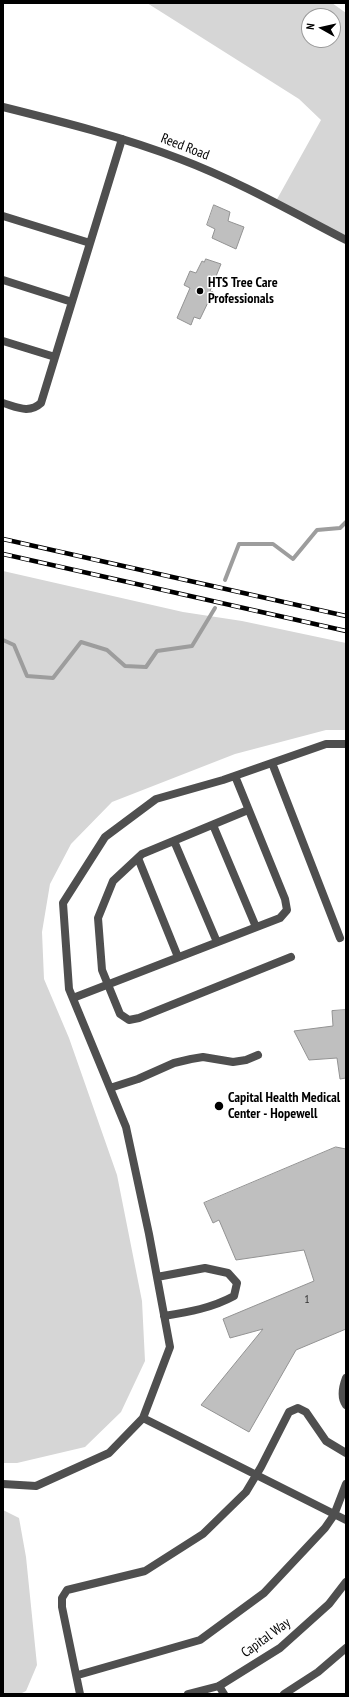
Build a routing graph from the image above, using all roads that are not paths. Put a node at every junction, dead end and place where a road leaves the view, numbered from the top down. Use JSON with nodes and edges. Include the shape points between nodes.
{"nodes":[{"id":1,"x":3,"y":107,"type":"edge"},
{"id":2,"x":122,"y":139,"type":"junction"},
{"id":3,"x":3,"y":216,"type":"edge"},
{"id":4,"x":346,"y":240,"type":"edge"},
{"id":5,"x":90,"y":244,"type":"junction"},
{"id":6,"x":3,"y":280,"type":"edge"},
{"id":7,"x":72,"y":302,"type":"junction"},
{"id":8,"x":3,"y":341,"type":"edge"},
{"id":9,"x":55,"y":357,"type":"junction"},
{"id":10,"x":3,"y":403,"type":"edge"},
{"id":11,"x":346,"y":744,"type":"edge"},
{"id":12,"x":272,"y":763,"type":"junction"},
{"id":13,"x":235,"y":776,"type":"junction"},
{"id":14,"x":248,"y":810,"type":"junction"},
{"id":15,"x":213,"y":825,"type":"junction"},
{"id":16,"x":174,"y":841,"type":"junction"},
{"id":17,"x":138,"y":858,"type":"junction"},
{"id":18,"x":256,"y":927,"type":"junction"},
{"id":19,"x":340,"y":938,"type":"dead end"},
{"id":20,"x":217,"y":942,"type":"junction"},
{"id":21,"x":178,"y":957,"type":"junction"},
{"id":22,"x":291,"y":957,"type":"dead end"},
{"id":23,"x":107,"y":984,"type":"junction"},
{"id":24,"x":72,"y":998,"type":"junction"},
{"id":25,"x":258,"y":1055,"type":"dead end"},
{"id":26,"x":110,"y":1088,"type":"junction"},
{"id":27,"x":157,"y":1277,"type":"junction"},
{"id":28,"x":164,"y":1316,"type":"junction"},
{"id":29,"x":346,"y":1378,"type":"edge"},
{"id":30,"x":346,"y":1405,"type":"edge"},
{"id":31,"x":143,"y":1418,"type":"junction"},
{"id":32,"x":346,"y":1453,"type":"edge"},
{"id":33,"x":256,"y":1476,"type":"junction"},
{"id":34,"x":3,"y":1484,"type":"edge"},
{"id":35,"x":346,"y":1484,"type":"edge"},
{"id":36,"x":334,"y":1514,"type":"junction"},
{"id":37,"x":346,"y":1520,"type":"edge"},
{"id":38,"x":346,"y":1582,"type":"edge"},
{"id":39,"x":346,"y":1648,"type":"edge"},
{"id":40,"x":78,"y":1675,"type":"junction"},
{"id":41,"x":219,"y":1686,"type":"junction"},
{"id":42,"x":80,"y":1694,"type":"edge"},
{"id":43,"x":188,"y":1694,"type":"edge"},
{"id":44,"x":224,"y":1694,"type":"edge"},
{"id":45,"x":284,"y":1694,"type":"edge"}],
"edges":[{"from":1,"to":2,"type":"street","name":"Reed Road"},
{"from":2,"to":4,"type":"street","name":"Reed Road","via":[[222,176]]},
{"from":2,"to":5,"type":"street"},
{"from":3,"to":5,"type":"street"},
{"from":5,"to":7,"type":"street"},
{"from":6,"to":7,"type":"street"},
{"from":7,"to":9,"type":"street"},
{"from":8,"to":9,"type":"street"},
{"from":9,"to":10,"type":"street","via":[[41,403],[28,411]]},
{"from":11,"to":12,"type":"street","via":[[326,744]]},
{"from":12,"to":13,"type":"street"},
{"from":12,"to":19,"type":"street"},
{"from":13,"to":14,"type":"street"},
{"from":13,"to":24,"type":"street","via":[[156,799],[105,837],[63,902],[69,989]]},
{"from":14,"to":15,"type":"street"},
{"from":14,"to":18,"type":"street","via":[[285,899],[287,910],[280,918]]},
{"from":15,"to":16,"type":"street"},
{"from":15,"to":18,"type":"street"},
{"from":16,"to":17,"type":"street"},
{"from":16,"to":20,"type":"street"},
{"from":17,"to":21,"type":"street"},
{"from":17,"to":23,"type":"street","via":[[113,881],[98,918],[102,970]]},
{"from":18,"to":20,"type":"street"},
{"from":20,"to":21,"type":"street"},
{"from":21,"to":23,"type":"street"},
{"from":22,"to":23,"type":"street","via":[[129,1020],[120,1014]]},
{"from":23,"to":24,"type":"street"},
{"from":24,"to":26,"type":"street"},
{"from":25,"to":26,"type":"street","via":[[233,1062],[203,1057],[191,1059]]},
{"from":26,"to":27,"type":"street","via":[[126,1127]]},
{"from":27,"to":28,"type":"street"},
{"from":27,"to":28,"type":"street","via":[[205,1268],[228,1273],[237,1283],[234,1296],[221,1303],[201,1310]]},
{"from":28,"to":31,"type":"street","via":[[170,1347]]},
{"from":29,"to":30,"type":"street","via":[[343,1389]]},
{"from":31,"to":33,"type":"street"},
{"from":31,"to":34,"type":"street","via":[[109,1453],[36,1486]]},
{"from":32,"to":33,"type":"street","via":[[326,1441],[306,1412],[298,1408],[289,1412]]},
{"from":33,"to":36,"type":"street"},
{"from":33,"to":40,"type":"street","via":[[246,1492],[203,1534],[145,1571],[67,1590],[62,1598],[62,1607]]},
{"from":35,"to":36,"type":"street"},
{"from":36,"to":37,"type":"street"},
{"from":36,"to":40,"type":"street","via":[[326,1528],[264,1593],[200,1640]]},
{"from":38,"to":41,"type":"street","name":"Capital Way","via":[[329,1604],[280,1648]]},
{"from":39,"to":45,"type":"street","via":[[318,1672]]},
{"from":40,"to":42,"type":"street"},
{"from":41,"to":43,"type":"street","name":"Capital Way"},
{"from":41,"to":44,"type":"street"}]}
